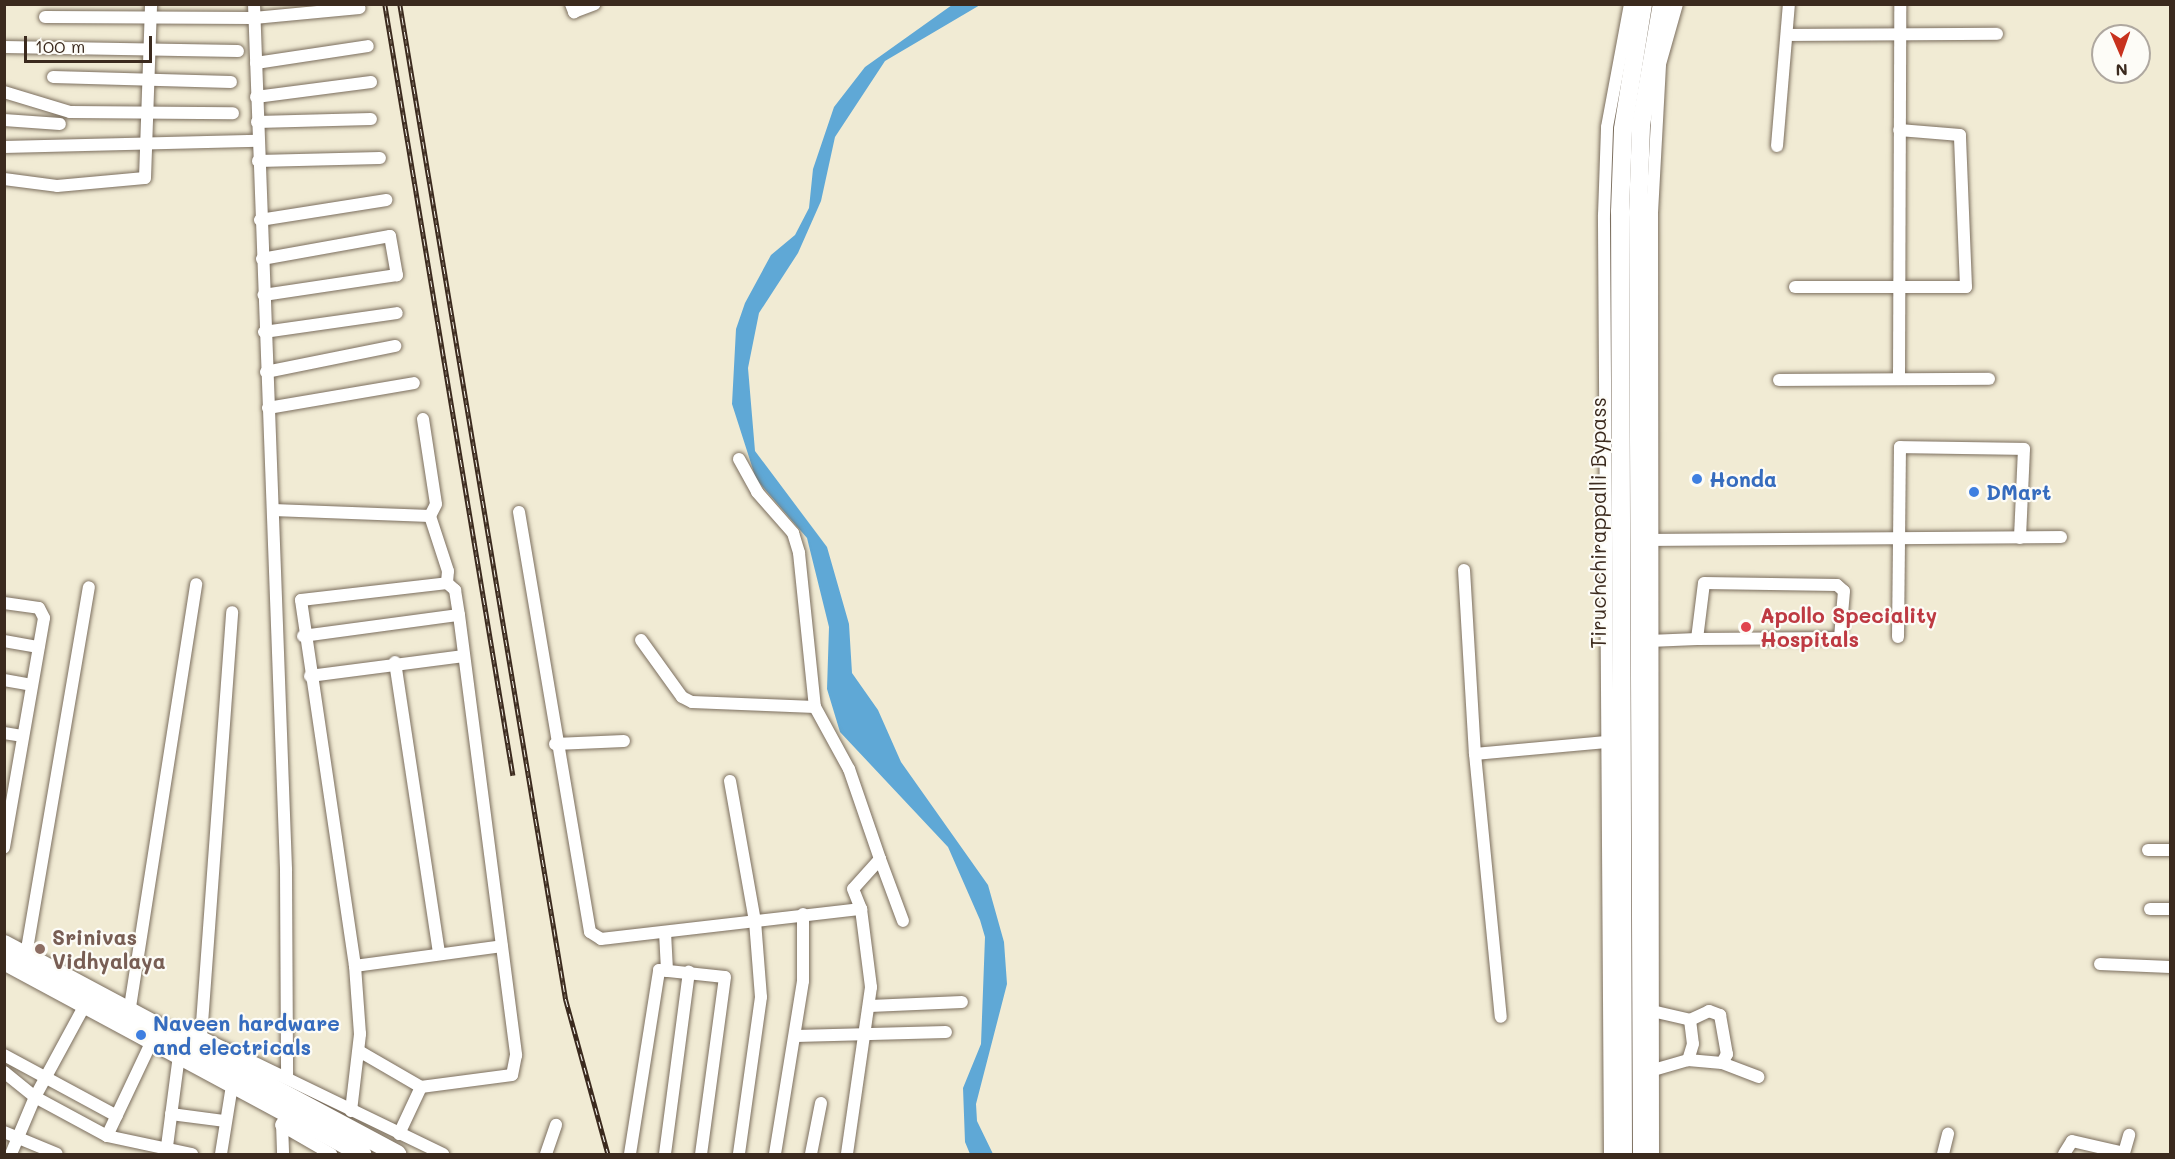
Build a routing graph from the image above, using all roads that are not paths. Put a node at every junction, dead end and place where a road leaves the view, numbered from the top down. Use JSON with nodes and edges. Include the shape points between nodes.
{"nodes":[{"id":1,"x":254,"y":4,"type":"edge"},
{"id":2,"x":571,"y":4,"type":"edge"},
{"id":3,"x":595,"y":4,"type":"edge"},
{"id":4,"x":1630,"y":4,"type":"edge"},
{"id":5,"x":1643,"y":4,"type":"edge"},
{"id":6,"x":1662,"y":4,"type":"edge"},
{"id":7,"x":1677,"y":4,"type":"edge"},
{"id":8,"x":1788,"y":4,"type":"edge"},
{"id":9,"x":1900,"y":4,"type":"edge"},
{"id":10,"x":360,"y":9,"type":"dead end"},
{"id":11,"x":151,"y":10,"type":"edge"},
{"id":12,"x":45,"y":17,"type":"dead end"},
{"id":13,"x":254,"y":18,"type":"junction"},
{"id":14,"x":1997,"y":34,"type":"dead end"},
{"id":15,"x":1787,"y":35,"type":"junction"},
{"id":16,"x":1899,"y":37,"type":"junction"},
{"id":17,"x":368,"y":46,"type":"dead end"},
{"id":18,"x":4,"y":47,"type":"edge"},
{"id":19,"x":149,"y":49,"type":"junction"},
{"id":20,"x":238,"y":51,"type":"dead end"},
{"id":21,"x":256,"y":63,"type":"junction"},
{"id":22,"x":53,"y":77,"type":"dead end"},
{"id":23,"x":148,"y":82,"type":"junction"},
{"id":24,"x":231,"y":82,"type":"dead end"},
{"id":25,"x":371,"y":82,"type":"dead end"},
{"id":26,"x":4,"y":92,"type":"edge"},
{"id":27,"x":256,"y":97,"type":"junction"},
{"id":28,"x":233,"y":112,"type":"dead end"},
{"id":29,"x":147,"y":114,"type":"junction"},
{"id":30,"x":371,"y":119,"type":"dead end"},
{"id":31,"x":4,"y":120,"type":"edge"},
{"id":32,"x":257,"y":122,"type":"junction"},
{"id":33,"x":60,"y":124,"type":"dead end"},
{"id":34,"x":1899,"y":130,"type":"junction"},
{"id":35,"x":258,"y":141,"type":"junction"},
{"id":36,"x":147,"y":146,"type":"junction"},
{"id":37,"x":1777,"y":146,"type":"dead end"},
{"id":38,"x":4,"y":147,"type":"edge"},
{"id":39,"x":380,"y":158,"type":"dead end"},
{"id":40,"x":258,"y":161,"type":"junction"},
{"id":41,"x":4,"y":180,"type":"edge"},
{"id":42,"x":386,"y":200,"type":"dead end"},
{"id":43,"x":260,"y":220,"type":"junction"},
{"id":44,"x":262,"y":259,"type":"junction"},
{"id":45,"x":1900,"y":285,"type":"junction"},
{"id":46,"x":1795,"y":287,"type":"dead end"},
{"id":47,"x":263,"y":295,"type":"junction"},
{"id":48,"x":397,"y":313,"type":"dead end"},
{"id":49,"x":264,"y":332,"type":"junction"},
{"id":50,"x":395,"y":346,"type":"dead end"},
{"id":51,"x":266,"y":372,"type":"junction"},
{"id":52,"x":1989,"y":379,"type":"dead end"},
{"id":53,"x":1779,"y":380,"type":"dead end"},
{"id":54,"x":1899,"y":380,"type":"junction"},
{"id":55,"x":414,"y":383,"type":"dead end"},
{"id":56,"x":268,"y":408,"type":"junction"},
{"id":57,"x":423,"y":419,"type":"dead end"},
{"id":58,"x":740,"y":459,"type":"dead end"},
{"id":59,"x":273,"y":510,"type":"junction"},
{"id":60,"x":519,"y":512,"type":"dead end"},
{"id":61,"x":430,"y":516,"type":"junction"},
{"id":62,"x":2061,"y":537,"type":"dead end"},
{"id":63,"x":2020,"y":538,"type":"junction"},
{"id":64,"x":1898,"y":539,"type":"junction"},
{"id":65,"x":1649,"y":540,"type":"junction"},
{"id":66,"x":1464,"y":570,"type":"dead end"},
{"id":67,"x":447,"y":583,"type":"junction"},
{"id":68,"x":196,"y":584,"type":"dead end"},
{"id":69,"x":89,"y":587,"type":"dead end"},
{"id":70,"x":4,"y":603,"type":"edge"},
{"id":71,"x":232,"y":612,"type":"dead end"},
{"id":72,"x":459,"y":615,"type":"junction"},
{"id":73,"x":303,"y":636,"type":"junction"},
{"id":74,"x":1898,"y":637,"type":"dead end"},
{"id":75,"x":1697,"y":639,"type":"junction"},
{"id":76,"x":641,"y":640,"type":"dead end"},
{"id":77,"x":4,"y":641,"type":"edge"},
{"id":78,"x":1649,"y":641,"type":"junction"},
{"id":79,"x":38,"y":647,"type":"junction"},
{"id":80,"x":464,"y":656,"type":"junction"},
{"id":81,"x":395,"y":662,"type":"junction"},
{"id":82,"x":310,"y":676,"type":"junction"},
{"id":83,"x":4,"y":680,"type":"edge"},
{"id":84,"x":32,"y":685,"type":"junction"},
{"id":85,"x":815,"y":707,"type":"junction"},
{"id":86,"x":4,"y":733,"type":"edge"},
{"id":87,"x":22,"y":736,"type":"junction"},
{"id":88,"x":624,"y":741,"type":"dead end"},
{"id":89,"x":1608,"y":742,"type":"junction"},
{"id":90,"x":555,"y":744,"type":"junction"},
{"id":91,"x":1475,"y":754,"type":"junction"},
{"id":92,"x":10,"y":772,"type":"edge"},
{"id":93,"x":730,"y":781,"type":"dead end"},
{"id":94,"x":4,"y":848,"type":"edge"},
{"id":95,"x":2148,"y":849,"type":"dead end"},
{"id":96,"x":2170,"y":850,"type":"edge"},
{"id":97,"x":880,"y":859,"type":"junction"},
{"id":98,"x":861,"y":909,"type":"junction"},
{"id":99,"x":2150,"y":909,"type":"dead end"},
{"id":100,"x":2170,"y":909,"type":"edge"},
{"id":101,"x":803,"y":914,"type":"junction"},
{"id":102,"x":1646,"y":914,"type":"junction"},
{"id":103,"x":755,"y":921,"type":"junction"},
{"id":104,"x":903,"y":921,"type":"dead end"},
{"id":105,"x":666,"y":933,"type":"junction"},
{"id":106,"x":4,"y":944,"type":"edge"},
{"id":107,"x":502,"y":946,"type":"junction"},
{"id":108,"x":439,"y":954,"type":"junction"},
{"id":109,"x":26,"y":955,"type":"junction"},
{"id":110,"x":4,"y":961,"type":"edge"},
{"id":111,"x":2100,"y":964,"type":"dead end"},
{"id":112,"x":355,"y":966,"type":"junction"},
{"id":113,"x":2170,"y":967,"type":"edge"},
{"id":114,"x":667,"y":971,"type":"junction"},
{"id":115,"x":689,"y":972,"type":"junction"},
{"id":116,"x":962,"y":1002,"type":"dead end"},
{"id":117,"x":85,"y":1005,"type":"junction"},
{"id":118,"x":870,"y":1006,"type":"junction"},
{"id":119,"x":130,"y":1007,"type":"junction"},
{"id":120,"x":1652,"y":1011,"type":"junction"},
{"id":121,"x":1501,"y":1017,"type":"dead end"},
{"id":122,"x":1690,"y":1020,"type":"junction"},
{"id":123,"x":946,"y":1032,"type":"dead end"},
{"id":124,"x":868,"y":1035,"type":"junction"},
{"id":125,"x":796,"y":1036,"type":"junction"},
{"id":126,"x":152,"y":1041,"type":"junction"},
{"id":127,"x":201,"y":1045,"type":"junction"},
{"id":128,"x":178,"y":1047,"type":"junction"},
{"id":129,"x":359,"y":1051,"type":"junction"},
{"id":130,"x":4,"y":1055,"type":"edge"},
{"id":131,"x":1688,"y":1060,"type":"junction"},
{"id":132,"x":1722,"y":1063,"type":"junction"},
{"id":133,"x":1653,"y":1070,"type":"junction"},
{"id":134,"x":4,"y":1072,"type":"edge"},
{"id":135,"x":45,"y":1076,"type":"junction"},
{"id":136,"x":287,"y":1077,"type":"junction"},
{"id":137,"x":1758,"y":1077,"type":"dead end"},
{"id":138,"x":232,"y":1085,"type":"junction"},
{"id":139,"x":421,"y":1087,"type":"junction"},
{"id":140,"x":35,"y":1097,"type":"junction"},
{"id":141,"x":821,"y":1103,"type":"dead end"},
{"id":142,"x":351,"y":1111,"type":"junction"},
{"id":143,"x":171,"y":1114,"type":"junction"},
{"id":144,"x":117,"y":1116,"type":"junction"},
{"id":145,"x":282,"y":1119,"type":"junction"},
{"id":146,"x":224,"y":1122,"type":"junction"},
{"id":147,"x":556,"y":1125,"type":"dead end"},
{"id":148,"x":4,"y":1132,"type":"edge"},
{"id":149,"x":399,"y":1134,"type":"junction"},
{"id":150,"x":1948,"y":1134,"type":"dead end"},
{"id":151,"x":2129,"y":1135,"type":"dead end"},
{"id":152,"x":107,"y":1136,"type":"junction"},
{"id":153,"x":20,"y":1138,"type":"junction"},
{"id":154,"x":166,"y":1153,"type":"edge"},
{"id":155,"x":2124,"y":1154,"type":"edge"},
{"id":156,"x":11,"y":1155,"type":"edge"},
{"id":157,"x":57,"y":1155,"type":"edge"},
{"id":158,"x":192,"y":1155,"type":"edge"},
{"id":159,"x":221,"y":1155,"type":"edge"},
{"id":160,"x":283,"y":1155,"type":"edge"},
{"id":161,"x":331,"y":1155,"type":"edge"},
{"id":162,"x":362,"y":1155,"type":"edge"},
{"id":163,"x":397,"y":1155,"type":"edge"},
{"id":164,"x":442,"y":1155,"type":"edge"},
{"id":165,"x":546,"y":1155,"type":"edge"},
{"id":166,"x":630,"y":1155,"type":"edge"},
{"id":167,"x":665,"y":1155,"type":"edge"},
{"id":168,"x":701,"y":1155,"type":"edge"},
{"id":169,"x":739,"y":1155,"type":"edge"},
{"id":170,"x":776,"y":1155,"type":"edge"},
{"id":171,"x":811,"y":1155,"type":"edge"},
{"id":172,"x":847,"y":1155,"type":"edge"},
{"id":173,"x":1610,"y":1155,"type":"edge"},
{"id":174,"x":1623,"y":1155,"type":"edge"},
{"id":175,"x":1642,"y":1155,"type":"edge"},
{"id":176,"x":1653,"y":1155,"type":"edge"},
{"id":177,"x":1943,"y":1155,"type":"edge"},
{"id":178,"x":2064,"y":1155,"type":"edge"}],
"edges":[{"from":1,"to":13,"type":"street"},
{"from":2,"to":3,"type":"street","via":[[574,12]]},
{"from":4,"to":89,"type":"street","via":[[1607,127]]},
{"from":5,"to":174,"type":"highway","name":"Tiruchchirappalli Bypass","via":[[1623,129],[1620,212]]},
{"from":6,"to":102,"type":"highway","name":"Tiruchchirappalli Bypass","via":[[1641,125],[1638,213]]},
{"from":7,"to":65,"type":"street","via":[[1660,64],[1655,126]]},
{"from":8,"to":15,"type":"street"},
{"from":9,"to":16,"type":"street"},
{"from":10,"to":13,"type":"street"},
{"from":11,"to":12,"type":"street"},
{"from":11,"to":13,"type":"street"},
{"from":11,"to":19,"type":"street"},
{"from":13,"to":21,"type":"street"},
{"from":14,"to":16,"type":"street"},
{"from":15,"to":16,"type":"street"},
{"from":15,"to":37,"type":"street"},
{"from":16,"to":34,"type":"street"},
{"from":17,"to":21,"type":"street"},
{"from":18,"to":19,"type":"street"},
{"from":19,"to":20,"type":"street"},
{"from":19,"to":23,"type":"street"},
{"from":21,"to":27,"type":"street"},
{"from":22,"to":23,"type":"street"},
{"from":23,"to":24,"type":"street"},
{"from":23,"to":29,"type":"street"},
{"from":25,"to":27,"type":"street"},
{"from":26,"to":29,"type":"street","via":[[70,112]]},
{"from":27,"to":32,"type":"street"},
{"from":28,"to":29,"type":"street"},
{"from":29,"to":36,"type":"street"},
{"from":30,"to":32,"type":"street"},
{"from":31,"to":33,"type":"street"},
{"from":32,"to":35,"type":"street"},
{"from":34,"to":45,"type":"street"},
{"from":34,"to":45,"type":"street","via":[[1960,135],[1966,287]]},
{"from":35,"to":36,"type":"street"},
{"from":35,"to":40,"type":"street"},
{"from":36,"to":38,"type":"street"},
{"from":36,"to":41,"type":"street","via":[[142,180],[57,186]]},
{"from":39,"to":40,"type":"street"},
{"from":40,"to":43,"type":"street"},
{"from":42,"to":43,"type":"street"},
{"from":43,"to":44,"type":"street"},
{"from":44,"to":47,"type":"street"},
{"from":44,"to":47,"type":"street","via":[[390,236],[397,275]]},
{"from":45,"to":46,"type":"street"},
{"from":45,"to":54,"type":"street"},
{"from":47,"to":49,"type":"street"},
{"from":48,"to":49,"type":"street"},
{"from":49,"to":51,"type":"street"},
{"from":50,"to":51,"type":"street"},
{"from":51,"to":56,"type":"street"},
{"from":52,"to":54,"type":"street"},
{"from":53,"to":54,"type":"street"},
{"from":55,"to":56,"type":"street"},
{"from":56,"to":59,"type":"street"},
{"from":57,"to":61,"type":"street","via":[[436,504]]},
{"from":58,"to":85,"type":"street","via":[[758,492],[793,533],[809,614]]},
{"from":59,"to":61,"type":"street"},
{"from":59,"to":136,"type":"street"},
{"from":60,"to":90,"type":"street"},
{"from":61,"to":67,"type":"street","via":[[448,571]]},
{"from":62,"to":63,"type":"street"},
{"from":63,"to":64,"type":"street"},
{"from":63,"to":64,"type":"street","via":[[2024,449],[1900,447]]},
{"from":64,"to":65,"type":"street"},
{"from":64,"to":74,"type":"street"},
{"from":65,"to":78,"type":"street"},
{"from":66,"to":91,"type":"street"},
{"from":67,"to":72,"type":"street","via":[[455,590]]},
{"from":67,"to":73,"type":"street","via":[[302,600]]},
{"from":68,"to":119,"type":"street"},
{"from":69,"to":109,"type":"street"},
{"from":70,"to":79,"type":"street","via":[[42,612]]},
{"from":71,"to":127,"type":"street"},
{"from":72,"to":73,"type":"street"},
{"from":72,"to":80,"type":"street"},
{"from":73,"to":82,"type":"street"},
{"from":75,"to":75,"type":"street","via":[[1704,583],[1837,585],[1844,591],[1844,633],[1835,640]]},
{"from":75,"to":78,"type":"street"},
{"from":76,"to":85,"type":"street","via":[[681,697],[692,702]]},
{"from":77,"to":79,"type":"street"},
{"from":78,"to":102,"type":"street"},
{"from":79,"to":84,"type":"street"},
{"from":80,"to":81,"type":"street"},
{"from":80,"to":107,"type":"street"},
{"from":81,"to":82,"type":"street"},
{"from":81,"to":108,"type":"street"},
{"from":82,"to":112,"type":"street"},
{"from":83,"to":84,"type":"street"},
{"from":84,"to":87,"type":"street"},
{"from":85,"to":97,"type":"street","via":[[849,769]]},
{"from":86,"to":87,"type":"street"},
{"from":87,"to":92,"type":"street"},
{"from":88,"to":90,"type":"street"},
{"from":89,"to":91,"type":"street"},
{"from":89,"to":173,"type":"street"},
{"from":90,"to":105,"type":"street","via":[[590,932],[601,939]]},
{"from":91,"to":121,"type":"street"},
{"from":92,"to":94,"type":"street"},
{"from":93,"to":103,"type":"street"},
{"from":95,"to":96,"type":"street"},
{"from":97,"to":98,"type":"street","via":[[869,877],[854,886]]},
{"from":97,"to":104,"type":"street"},
{"from":98,"to":101,"type":"street"},
{"from":98,"to":118,"type":"street"},
{"from":99,"to":100,"type":"street"},
{"from":101,"to":103,"type":"street"},
{"from":101,"to":125,"type":"street"},
{"from":102,"to":120,"type":"street"},
{"from":102,"to":175,"type":"highway","name":"Tiruchchirappalli Bypass"},
{"from":103,"to":105,"type":"street"},
{"from":103,"to":169,"type":"street","via":[[761,997]]},
{"from":105,"to":114,"type":"street"},
{"from":106,"to":109,"type":"highway"},
{"from":107,"to":108,"type":"street"},
{"from":107,"to":139,"type":"street","via":[[516,1055],[512,1076]]},
{"from":108,"to":112,"type":"street"},
{"from":109,"to":119,"type":"highway"},
{"from":110,"to":117,"type":"highway"},
{"from":111,"to":113,"type":"street"},
{"from":112,"to":129,"type":"street"},
{"from":114,"to":115,"type":"street"},
{"from":114,"to":166,"type":"street","via":[[657,972]]},
{"from":115,"to":167,"type":"street"},
{"from":115,"to":168,"type":"street","via":[[725,977]]},
{"from":116,"to":118,"type":"street"},
{"from":117,"to":126,"type":"highway"},
{"from":117,"to":135,"type":"street"},
{"from":118,"to":124,"type":"street"},
{"from":119,"to":128,"type":"highway"},
{"from":120,"to":122,"type":"street"},
{"from":120,"to":133,"type":"street"},
{"from":122,"to":131,"type":"street","via":[[1693,1044]]},
{"from":122,"to":132,"type":"street","via":[[1709,1011],[1720,1015],[1727,1054]]},
{"from":123,"to":124,"type":"street"},
{"from":124,"to":125,"type":"street"},
{"from":124,"to":172,"type":"street"},
{"from":125,"to":170,"type":"street"},
{"from":126,"to":128,"type":"highway"},
{"from":126,"to":144,"type":"street"},
{"from":127,"to":128,"type":"highway"},
{"from":127,"to":136,"type":"street"},
{"from":127,"to":163,"type":"highway"},
{"from":128,"to":138,"type":"highway"},
{"from":128,"to":143,"type":"street"},
{"from":129,"to":139,"type":"street"},
{"from":129,"to":142,"type":"street"},
{"from":130,"to":135,"type":"street"},
{"from":131,"to":132,"type":"street"},
{"from":131,"to":133,"type":"street"},
{"from":132,"to":137,"type":"street"},
{"from":133,"to":176,"type":"street"},
{"from":134,"to":140,"type":"street"},
{"from":135,"to":140,"type":"street"},
{"from":135,"to":144,"type":"street"},
{"from":136,"to":142,"type":"street"},
{"from":138,"to":145,"type":"highway"},
{"from":138,"to":146,"type":"street"},
{"from":139,"to":149,"type":"street"},
{"from":140,"to":152,"type":"street"},
{"from":140,"to":153,"type":"street"},
{"from":141,"to":171,"type":"street"},
{"from":142,"to":149,"type":"street"},
{"from":143,"to":146,"type":"street"},
{"from":143,"to":154,"type":"street"},
{"from":144,"to":152,"type":"street"},
{"from":145,"to":160,"type":"street"},
{"from":145,"to":161,"type":"street"},
{"from":145,"to":162,"type":"highway","via":[[308,1127]]},
{"from":146,"to":159,"type":"street"},
{"from":147,"to":165,"type":"street"},
{"from":148,"to":153,"type":"street"},
{"from":149,"to":164,"type":"street"},
{"from":150,"to":177,"type":"street"},
{"from":151,"to":155,"type":"street"},
{"from":152,"to":154,"type":"street"},
{"from":153,"to":156,"type":"street"},
{"from":153,"to":157,"type":"street"},
{"from":154,"to":158,"type":"street"},
{"from":155,"to":178,"type":"street","via":[[2072,1141]]}]}
